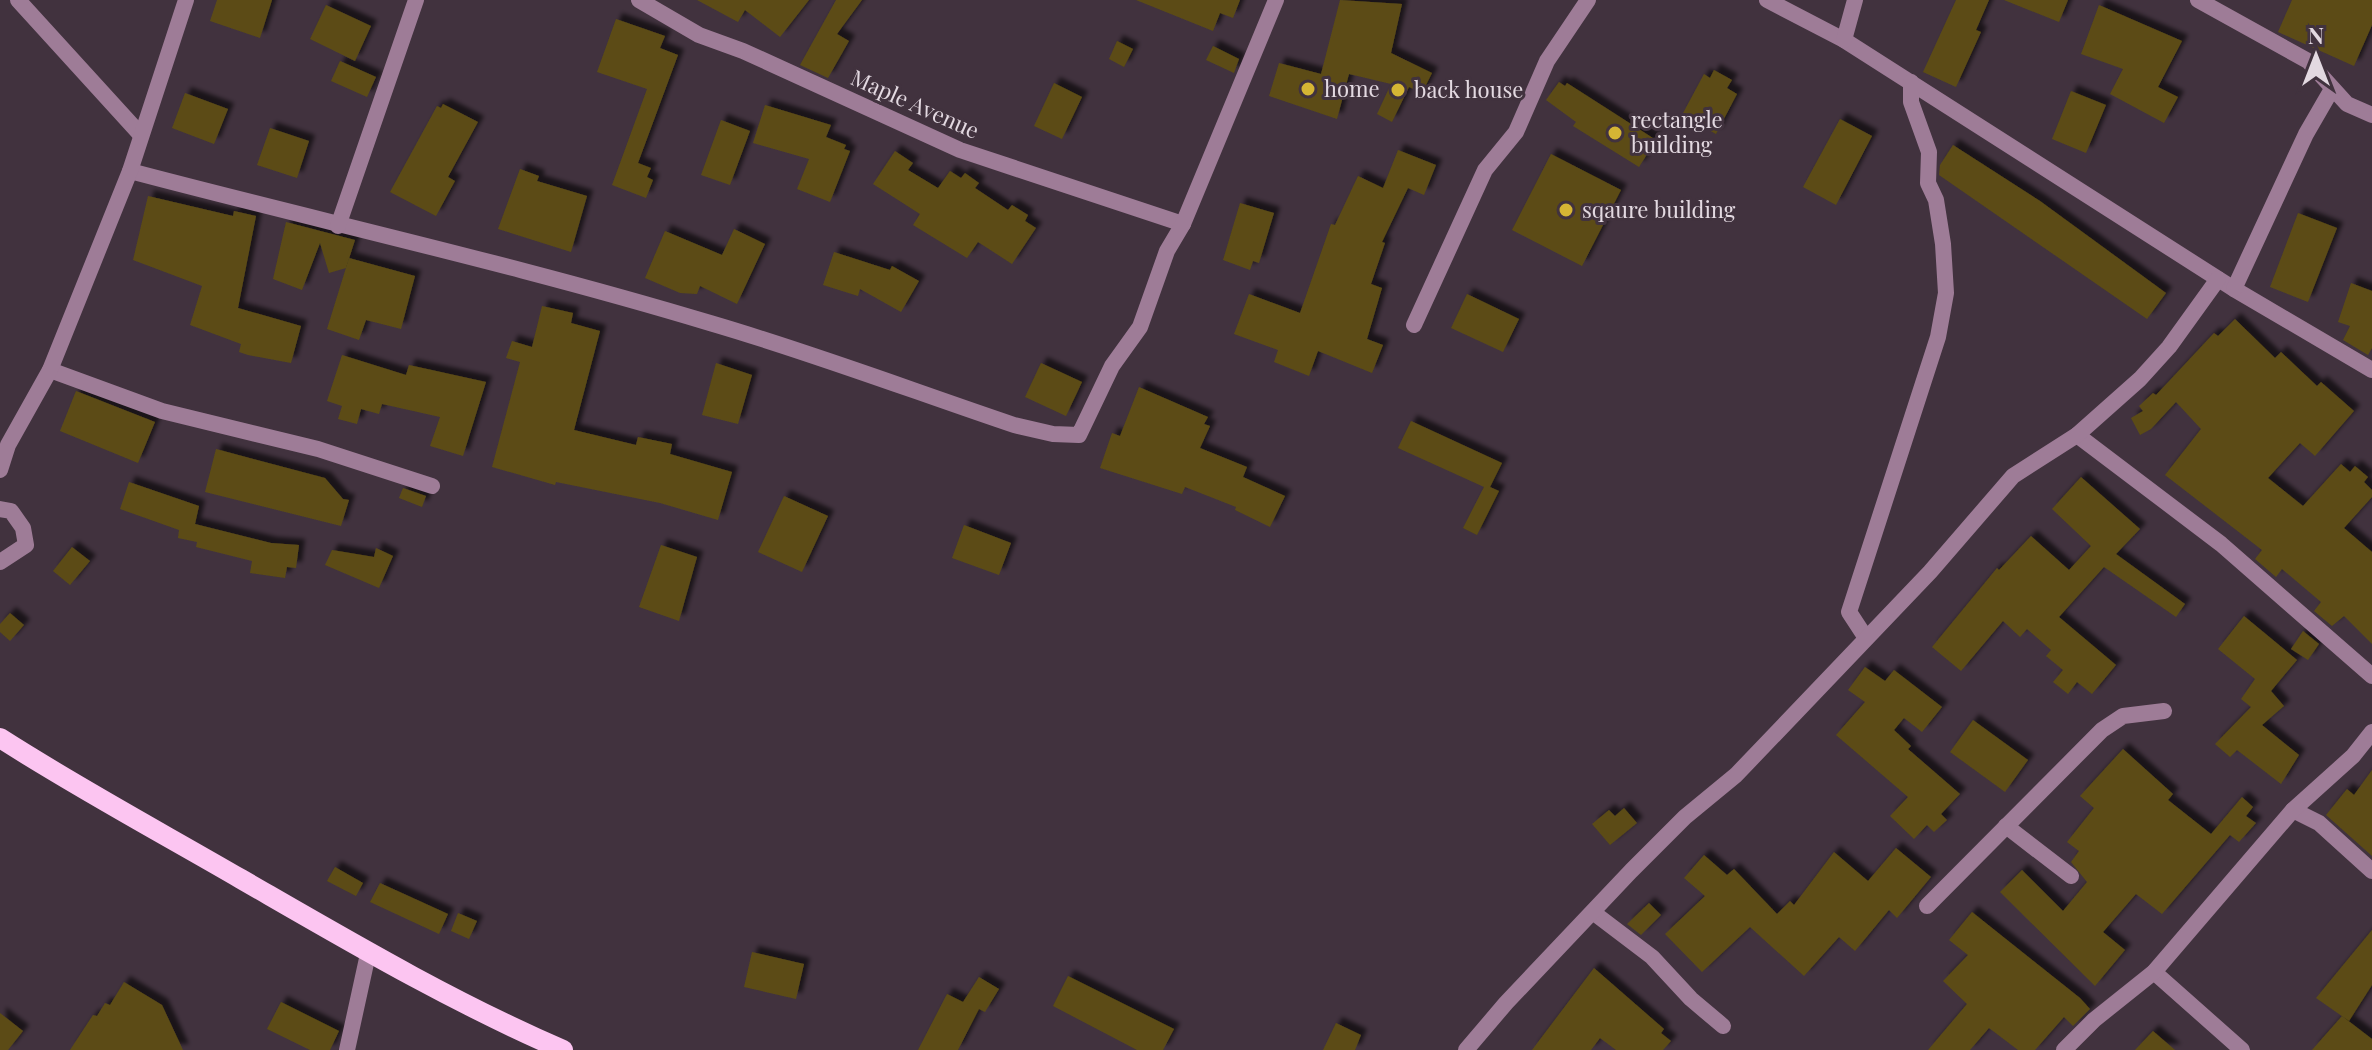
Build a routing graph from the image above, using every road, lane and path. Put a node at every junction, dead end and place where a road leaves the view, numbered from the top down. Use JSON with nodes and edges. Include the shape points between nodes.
{"nodes":[{"id":1,"x":18,"y":0,"type":"edge"},
{"id":2,"x":186,"y":0,"type":"edge"},
{"id":3,"x":416,"y":0,"type":"edge"},
{"id":4,"x":639,"y":0,"type":"edge"},
{"id":5,"x":1276,"y":0,"type":"edge"},
{"id":6,"x":1588,"y":0,"type":"edge"},
{"id":7,"x":1767,"y":0,"type":"edge"},
{"id":8,"x":1855,"y":0,"type":"edge"},
{"id":9,"x":2198,"y":0,"type":"edge"},
{"id":10,"x":1844,"y":40,"type":"junction"},
{"id":11,"x":1911,"y":82,"type":"junction"},
{"id":12,"x":2332,"y":89,"type":"junction"},
{"id":13,"x":2372,"y":115,"type":"edge"},
{"id":14,"x":140,"y":134,"type":"junction"},
{"id":15,"x":130,"y":171,"type":"junction"},
{"id":16,"x":1183,"y":224,"type":"junction"},
{"id":17,"x":338,"y":226,"type":"junction"},
{"id":18,"x":2218,"y":279,"type":"junction"},
{"id":19,"x":2234,"y":289,"type":"junction"},
{"id":20,"x":1414,"y":325,"type":"dead end"},
{"id":21,"x":50,"y":370,"type":"junction"},
{"id":22,"x":2372,"y":370,"type":"edge"},
{"id":23,"x":2077,"y":435,"type":"junction"},
{"id":24,"x":0,"y":470,"type":"edge"},
{"id":25,"x":432,"y":486,"type":"dead end"},
{"id":26,"x":0,"y":509,"type":"edge"},
{"id":27,"x":0,"y":562,"type":"edge"},
{"id":28,"x":1866,"y":638,"type":"junction"},
{"id":29,"x":2372,"y":676,"type":"edge"},
{"id":30,"x":2164,"y":711,"type":"dead end"},
{"id":31,"x":2372,"y":732,"type":"edge"},
{"id":32,"x":0,"y":738,"type":"edge"},
{"id":33,"x":2293,"y":810,"type":"junction"},
{"id":34,"x":2006,"y":826,"type":"junction"},
{"id":35,"x":2372,"y":871,"type":"edge"},
{"id":36,"x":2071,"y":876,"type":"dead end"},
{"id":37,"x":1927,"y":906,"type":"dead end"},
{"id":38,"x":1594,"y":913,"type":"junction"},
{"id":39,"x":368,"y":954,"type":"junction"},
{"id":40,"x":2154,"y":972,"type":"junction"},
{"id":41,"x":1723,"y":1026,"type":"dead end"},
{"id":42,"x":347,"y":1050,"type":"edge"},
{"id":43,"x":563,"y":1050,"type":"edge"},
{"id":44,"x":1466,"y":1050,"type":"edge"},
{"id":45,"x":2064,"y":1050,"type":"edge"},
{"id":46,"x":2242,"y":1050,"type":"edge"}],
"edges":[{"from":1,"to":14,"type":"street"},
{"from":2,"to":14,"type":"street"},
{"from":3,"to":17,"type":"street"},
{"from":4,"to":16,"type":"street","name":"Maple Avenue","via":[[699,35],[960,150]]},
{"from":5,"to":16,"type":"street"},
{"from":6,"to":20,"type":"street","via":[[1547,61],[1516,132],[1485,170]]},
{"from":7,"to":10,"type":"street"},
{"from":8,"to":10,"type":"street"},
{"from":9,"to":12,"type":"street","via":[[2308,61]]},
{"from":10,"to":11,"type":"street"},
{"from":11,"to":18,"type":"street"},
{"from":11,"to":28,"type":"street","via":[[1911,102],[1929,152],[1928,183],[1940,222],[1946,293],[1938,337],[1849,612]]},
{"from":12,"to":13,"type":"street","via":[[2347,104]]},
{"from":12,"to":19,"type":"street"},
{"from":14,"to":15,"type":"street"},
{"from":15,"to":17,"type":"street"},
{"from":15,"to":21,"type":"street"},
{"from":16,"to":17,"type":"street","via":[[1167,251],[1140,327],[1112,366],[1079,435],[1067,436],[1014,425],[710,322]]},
{"from":18,"to":19,"type":"street"},
{"from":18,"to":23,"type":"street","via":[[2150,368]]},
{"from":19,"to":22,"type":"street"},
{"from":21,"to":24,"type":"street","via":[[8,445]]},
{"from":21,"to":25,"type":"street","via":[[162,411],[318,449]]},
{"from":23,"to":28,"type":"street","via":[[2013,476]]},
{"from":23,"to":29,"type":"street","via":[[2221,544]]},
{"from":26,"to":27,"type":"street","via":[[11,511],[23,528],[26,545]]},
{"from":28,"to":38,"type":"street"},
{"from":30,"to":34,"type":"street","via":[[2123,716],[2102,730]]},
{"from":31,"to":33,"type":"street"},
{"from":32,"to":39,"type":"main road"},
{"from":33,"to":35,"type":"street","via":[[2319,823]]},
{"from":33,"to":40,"type":"street"},
{"from":34,"to":36,"type":"street"},
{"from":34,"to":37,"type":"street"},
{"from":38,"to":41,"type":"street","via":[[1652,957]]},
{"from":38,"to":44,"type":"street"},
{"from":39,"to":42,"type":"street"},
{"from":39,"to":43,"type":"main road"},
{"from":40,"to":45,"type":"street"},
{"from":40,"to":46,"type":"street"}]}
